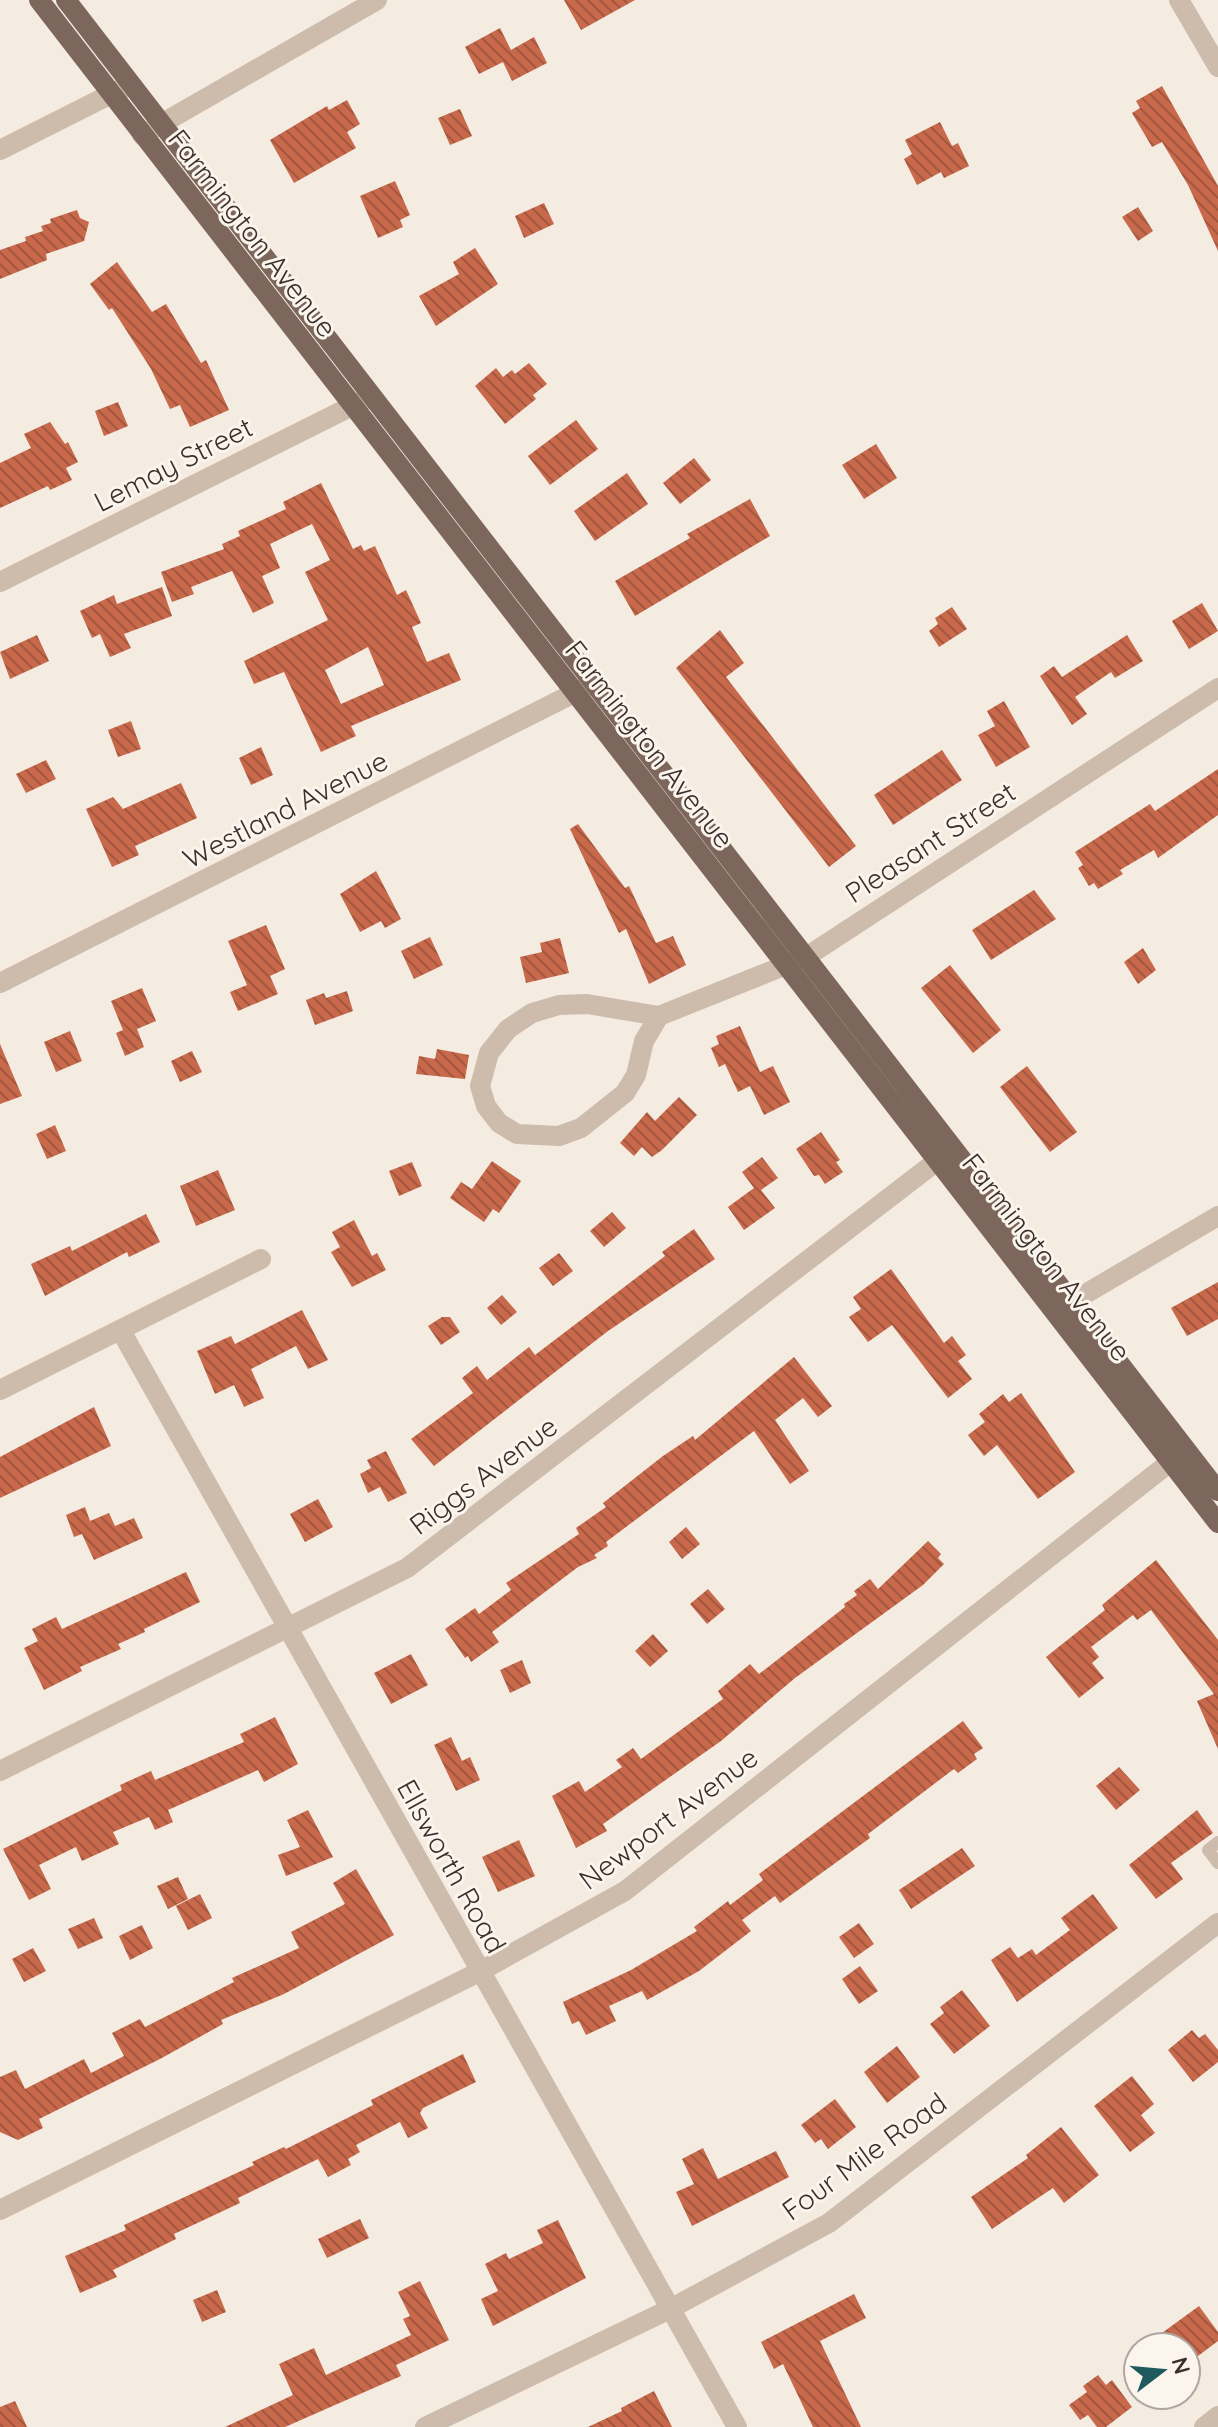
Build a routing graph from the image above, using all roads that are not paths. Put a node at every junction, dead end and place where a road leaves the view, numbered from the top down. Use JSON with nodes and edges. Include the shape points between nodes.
{"nodes":[{"id":1,"x":39,"y":0,"type":"edge"},
{"id":2,"x":66,"y":0,"type":"edge"},
{"id":3,"x":377,"y":0,"type":"edge"},
{"id":4,"x":1179,"y":0,"type":"edge"},
{"id":5,"x":1218,"y":67,"type":"edge"},
{"id":6,"x":131,"y":84,"type":"junction"},
{"id":7,"x":111,"y":95,"type":"junction"},
{"id":8,"x":161,"y":123,"type":"junction"},
{"id":9,"x":142,"y":135,"type":"junction"},
{"id":10,"x":0,"y":150,"type":"edge"},
{"id":11,"x":371,"y":396,"type":"junction"},
{"id":12,"x":351,"y":406,"type":"junction"},
{"id":13,"x":0,"y":582,"type":"edge"},
{"id":14,"x":593,"y":683,"type":"junction"},
{"id":15,"x":1218,"y":688,"type":"edge"},
{"id":16,"x":575,"y":693,"type":"junction"},
{"id":17,"x":806,"y":957,"type":"junction"},
{"id":18,"x":787,"y":966,"type":"junction"},
{"id":19,"x":0,"y":983,"type":"edge"},
{"id":20,"x":659,"y":1016,"type":"junction"},
{"id":21,"x":946,"y":1155,"type":"junction"},
{"id":22,"x":1218,"y":1216,"type":"edge"},
{"id":23,"x":261,"y":1259,"type":"dead end"},
{"id":24,"x":1063,"y":1307,"type":"junction"},
{"id":25,"x":121,"y":1331,"type":"junction"},
{"id":26,"x":0,"y":1390,"type":"edge"},
{"id":27,"x":1178,"y":1456,"type":"junction"},
{"id":28,"x":1218,"y":1491,"type":"edge"},
{"id":29,"x":1218,"y":1523,"type":"edge"},
{"id":30,"x":288,"y":1630,"type":"junction"},
{"id":31,"x":0,"y":1771,"type":"edge"},
{"id":32,"x":1218,"y":1842,"type":"edge"},
{"id":33,"x":1218,"y":1863,"type":"edge"},
{"id":34,"x":1218,"y":1923,"type":"edge"},
{"id":35,"x":479,"y":1972,"type":"junction"},
{"id":36,"x":0,"y":2210,"type":"edge"},
{"id":37,"x":670,"y":2309,"type":"junction"},
{"id":38,"x":1218,"y":2416,"type":"edge"},
{"id":39,"x":425,"y":2427,"type":"edge"},
{"id":40,"x":737,"y":2427,"type":"edge"},
{"id":41,"x":1204,"y":2427,"type":"edge"}],
"edges":[{"from":1,"to":7,"type":"main road","name":"Farmington Avenue"},
{"from":2,"to":6,"type":"main road","name":"Farmington Avenue"},
{"from":3,"to":8,"type":"street"},
{"from":4,"to":5,"type":"street"},
{"from":6,"to":7,"type":"street"},
{"from":6,"to":8,"type":"main road","name":"Farmington Avenue"},
{"from":7,"to":9,"type":"main road","name":"Farmington Avenue"},
{"from":7,"to":10,"type":"street"},
{"from":8,"to":9,"type":"street"},
{"from":8,"to":11,"type":"main road","name":"Farmington Avenue"},
{"from":9,"to":12,"type":"main road","name":"Farmington Avenue"},
{"from":11,"to":12,"type":"street","name":"Lemay Street"},
{"from":11,"to":14,"type":"main road","name":"Farmington Avenue"},
{"from":12,"to":13,"type":"street","name":"Lemay Street"},
{"from":12,"to":16,"type":"main road","name":"Farmington Avenue"},
{"from":14,"to":16,"type":"street","name":"Westland Avenue"},
{"from":14,"to":17,"type":"main road","name":"Farmington Avenue"},
{"from":15,"to":17,"type":"street","name":"Pleasant Street"},
{"from":16,"to":18,"type":"main road","name":"Farmington Avenue"},
{"from":16,"to":19,"type":"street","name":"Westland Avenue"},
{"from":17,"to":18,"type":"street","name":"Pleasant Street"},
{"from":17,"to":21,"type":"main road","name":"Farmington Avenue"},
{"from":18,"to":20,"type":"street","name":"Pleasant Street"},
{"from":18,"to":21,"type":"main road","name":"Farmington Avenue"},
{"from":20,"to":20,"type":"street","via":[[587,1004],[532,1013],[508,1029],[489,1053],[480,1086],[486,1106],[517,1134],[559,1136],[581,1128],[625,1093]]},
{"from":21,"to":24,"type":"main road","name":"Farmington Avenue"},
{"from":21,"to":30,"type":"street","name":"Riggs Avenue","via":[[407,1568]]},
{"from":22,"to":24,"type":"street"},
{"from":23,"to":25,"type":"street"},
{"from":24,"to":27,"type":"main road","name":"Farmington Avenue"},
{"from":25,"to":26,"type":"street"},
{"from":25,"to":30,"type":"street","name":"Ellsworth Road"},
{"from":27,"to":28,"type":"main road","name":"Farmington Avenue"},
{"from":27,"to":29,"type":"main road","name":"Farmington Avenue"},
{"from":27,"to":35,"type":"street","name":"Newport Avenue","via":[[625,1891]]},
{"from":30,"to":31,"type":"street","name":"Riggs Avenue"},
{"from":30,"to":35,"type":"street","name":"Ellsworth Road"},
{"from":32,"to":33,"type":"lane","via":[[1208,1850]]},
{"from":34,"to":37,"type":"street","name":"Four Mile Road","via":[[829,2223]]},
{"from":35,"to":36,"type":"street","name":"Newport Avenue"},
{"from":35,"to":37,"type":"street","name":"Ellsworth Road"},
{"from":37,"to":39,"type":"street","name":"Four Mile Road"},
{"from":37,"to":40,"type":"street","name":"Ellsworth Road"},
{"from":38,"to":41,"type":"street"}]}
